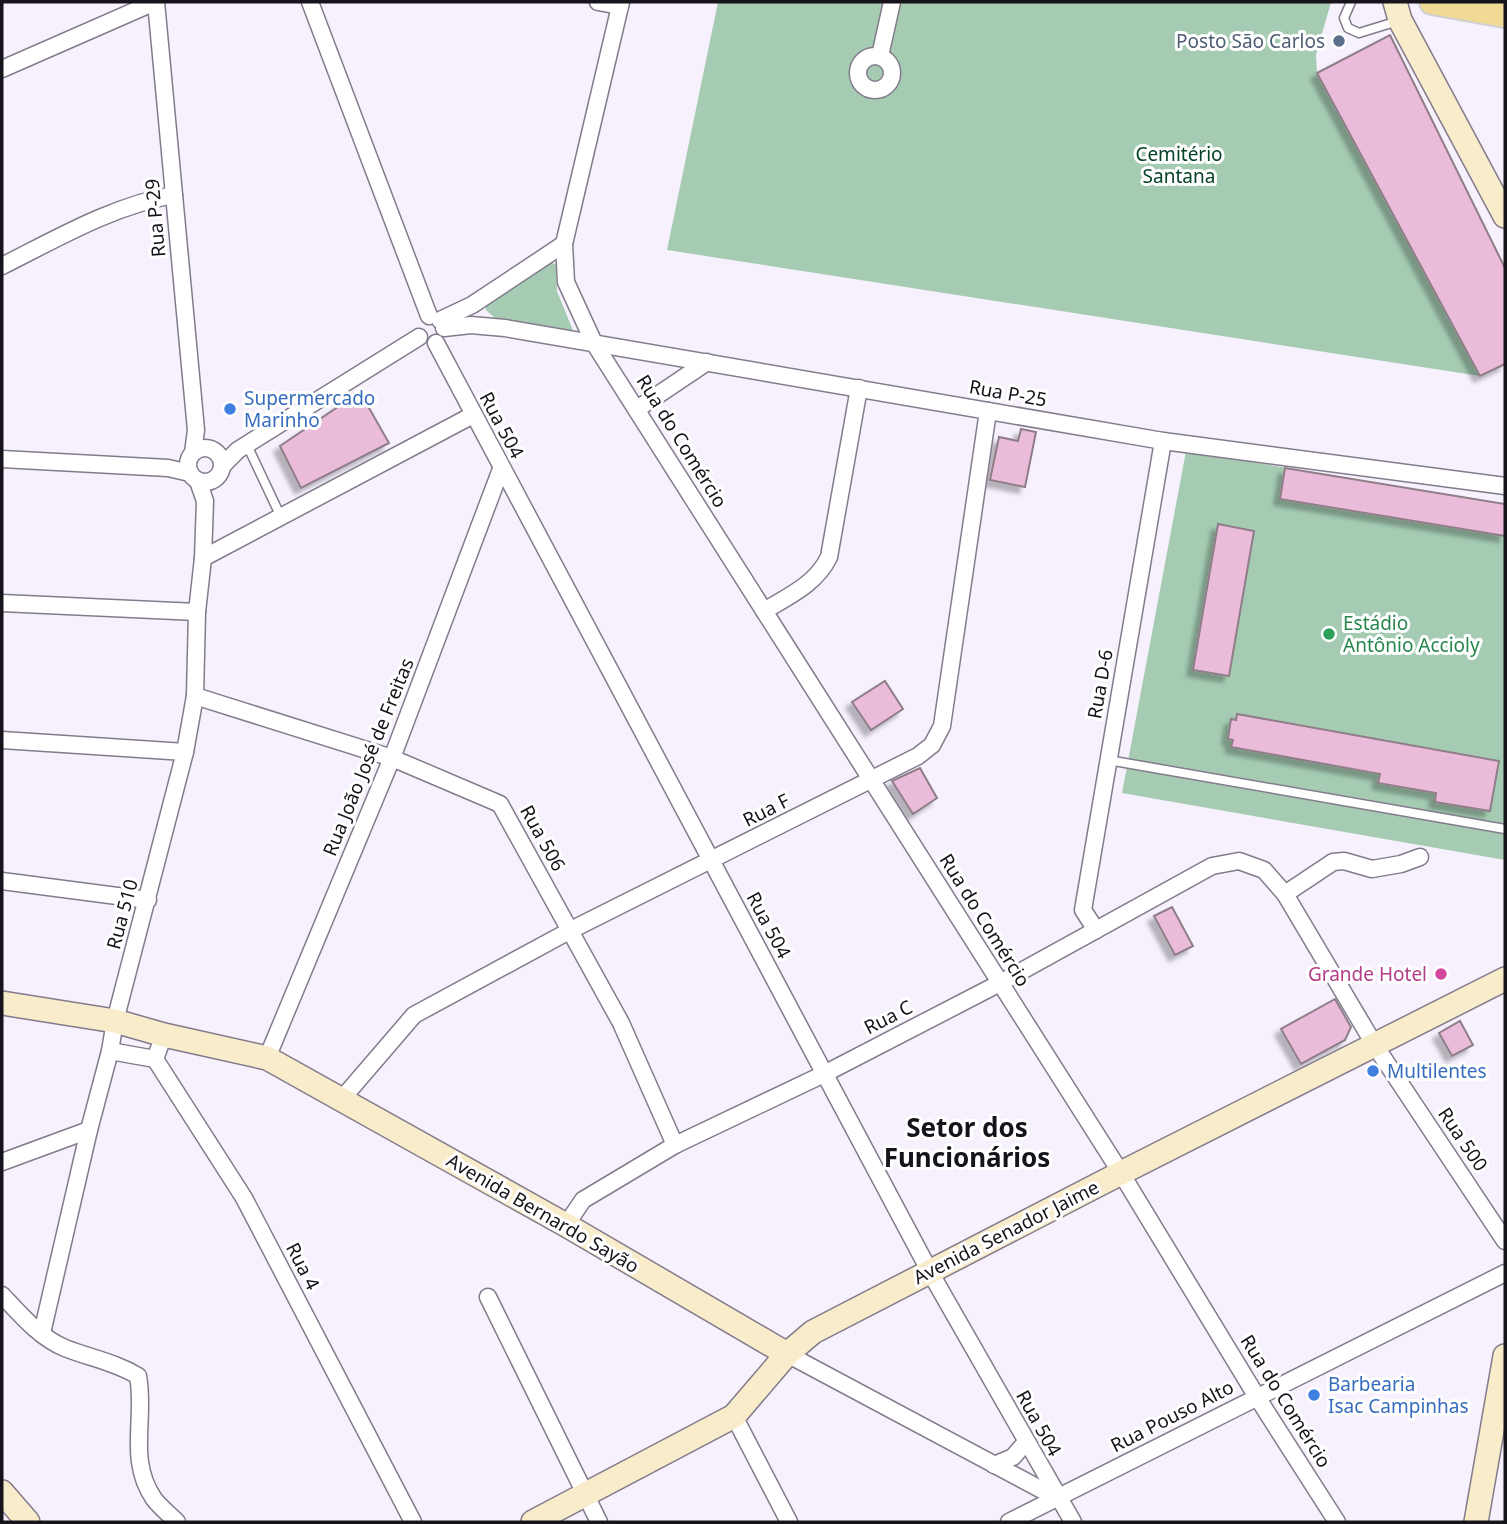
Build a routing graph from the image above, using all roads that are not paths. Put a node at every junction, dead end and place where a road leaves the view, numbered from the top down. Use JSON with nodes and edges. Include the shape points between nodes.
{"nodes":[{"id":1,"x":156,"y":2,"type":"edge"},
{"id":2,"x":310,"y":2,"type":"edge"},
{"id":3,"x":598,"y":2,"type":"edge"},
{"id":4,"x":892,"y":2,"type":"edge"},
{"id":5,"x":1351,"y":2,"type":"edge"},
{"id":6,"x":1432,"y":2,"type":"edge"},
{"id":7,"x":621,"y":4,"type":"edge"},
{"id":8,"x":1398,"y":11,"type":"edge"},
{"id":9,"x":1505,"y":15,"type":"edge"},
{"id":10,"x":880,"y":56,"type":"dead end"},
{"id":11,"x":2,"y":69,"type":"edge"},
{"id":12,"x":174,"y":195,"type":"junction"},
{"id":13,"x":1505,"y":216,"type":"edge"},
{"id":14,"x":564,"y":244,"type":"junction"},
{"id":15,"x":2,"y":266,"type":"edge"},
{"id":16,"x":472,"y":305,"type":"junction"},
{"id":17,"x":437,"y":327,"type":"junction"},
{"id":18,"x":505,"y":328,"type":"junction"},
{"id":19,"x":419,"y":337,"type":"junction"},
{"id":20,"x":594,"y":343,"type":"junction"},
{"id":21,"x":707,"y":362,"type":"junction"},
{"id":22,"x":859,"y":388,"type":"junction"},
{"id":23,"x":637,"y":409,"type":"junction"},
{"id":24,"x":988,"y":411,"type":"junction"},
{"id":25,"x":473,"y":415,"type":"junction"},
{"id":26,"x":196,"y":430,"type":"junction"},
{"id":27,"x":1163,"y":441,"type":"junction"},
{"id":28,"x":242,"y":447,"type":"junction"},
{"id":29,"x":217,"y":456,"type":"junction"},
{"id":30,"x":2,"y":459,"type":"edge"},
{"id":31,"x":501,"y":469,"type":"junction"},
{"id":32,"x":197,"y":470,"type":"junction"},
{"id":33,"x":1505,"y":486,"type":"edge"},
{"id":34,"x":281,"y":517,"type":"junction"},
{"id":35,"x":203,"y":558,"type":"junction"},
{"id":36,"x":2,"y":603,"type":"edge"},
{"id":37,"x":764,"y":611,"type":"junction"},
{"id":38,"x":197,"y":612,"type":"junction"},
{"id":39,"x":195,"y":696,"type":"junction"},
{"id":40,"x":2,"y":740,"type":"edge"},
{"id":41,"x":185,"y":752,"type":"junction"},
{"id":42,"x":392,"y":758,"type":"junction"},
{"id":43,"x":1108,"y":760,"type":"junction"},
{"id":44,"x":872,"y":780,"type":"junction"},
{"id":45,"x":1505,"y":829,"type":"edge"},
{"id":46,"x":1420,"y":857,"type":"dead end"},
{"id":47,"x":711,"y":861,"type":"junction"},
{"id":48,"x":1239,"y":862,"type":"joint"},
{"id":49,"x":2,"y":881,"type":"edge"},
{"id":50,"x":1285,"y":894,"type":"junction"},
{"id":51,"x":148,"y":900,"type":"junction"},
{"id":52,"x":571,"y":930,"type":"junction"},
{"id":53,"x":1096,"y":930,"type":"junction"},
{"id":54,"x":1505,"y":979,"type":"edge"},
{"id":55,"x":999,"y":983,"type":"junction"},
{"id":56,"x":2,"y":1003,"type":"edge"},
{"id":57,"x":115,"y":1021,"type":"junction"},
{"id":58,"x":164,"y":1035,"type":"junction"},
{"id":59,"x":1374,"y":1044,"type":"junction"},
{"id":60,"x":110,"y":1051,"type":"junction"},
{"id":61,"x":267,"y":1058,"type":"junction"},
{"id":62,"x":155,"y":1059,"type":"junction"},
{"id":63,"x":824,"y":1074,"type":"junction"},
{"id":64,"x":341,"y":1100,"type":"junction"},
{"id":65,"x":89,"y":1130,"type":"junction"},
{"id":66,"x":675,"y":1145,"type":"junction"},
{"id":67,"x":2,"y":1162,"type":"edge"},
{"id":68,"x":1121,"y":1173,"type":"junction"},
{"id":69,"x":566,"y":1226,"type":"junction"},
{"id":70,"x":1505,"y":1241,"type":"edge"},
{"id":71,"x":930,"y":1272,"type":"junction"},
{"id":72,"x":1505,"y":1273,"type":"edge"},
{"id":73,"x":2,"y":1295,"type":"edge"},
{"id":74,"x":488,"y":1297,"type":"dead end"},
{"id":75,"x":41,"y":1333,"type":"junction"},
{"id":76,"x":787,"y":1354,"type":"junction"},
{"id":77,"x":1505,"y":1356,"type":"edge"},
{"id":78,"x":1257,"y":1397,"type":"junction"},
{"id":79,"x":734,"y":1416,"type":"junction"},
{"id":80,"x":1026,"y":1441,"type":"junction"},
{"id":81,"x":995,"y":1465,"type":"junction"},
{"id":82,"x":2,"y":1492,"type":"edge"},
{"id":83,"x":584,"y":1495,"type":"junction"},
{"id":84,"x":1057,"y":1498,"type":"junction"},
{"id":85,"x":27,"y":1522,"type":"edge"},
{"id":86,"x":177,"y":1522,"type":"edge"},
{"id":87,"x":413,"y":1522,"type":"edge"},
{"id":88,"x":533,"y":1522,"type":"edge"},
{"id":89,"x":599,"y":1522,"type":"edge"},
{"id":90,"x":789,"y":1522,"type":"edge"},
{"id":91,"x":1009,"y":1522,"type":"edge"},
{"id":92,"x":1073,"y":1522,"type":"edge"},
{"id":93,"x":1337,"y":1522,"type":"edge"},
{"id":94,"x":1476,"y":1522,"type":"edge"}],
"edges":[{"from":1,"to":11,"type":"street"},
{"from":1,"to":12,"type":"street","name":"Rua P-29"},
{"from":2,"to":17,"type":"street","name":"Rua 504"},
{"from":3,"to":7,"type":"street"},
{"from":4,"to":10,"type":"street"},
{"from":5,"to":8,"type":"lane","via":[[1345,18],[1349,28],[1359,33]]},
{"from":6,"to":9,"type":"main road"},
{"from":7,"to":14,"type":"street","name":"Rua do Comércio"},
{"from":8,"to":13,"type":"street"},
{"from":12,"to":15,"type":"street","via":[[80,227]]},
{"from":12,"to":26,"type":"street","name":"Rua P-29"},
{"from":14,"to":16,"type":"street"},
{"from":14,"to":20,"type":"street","name":"Rua do Comércio","via":[[566,282]]},
{"from":16,"to":17,"type":"street"},
{"from":16,"to":18,"type":"street","name":"Rua P-25"},
{"from":17,"to":18,"type":"street","name":"Rua P-25"},
{"from":17,"to":19,"type":"street","via":[[428,344]]},
{"from":17,"to":19,"type":"street","via":[[422,319],[417,326]]},
{"from":17,"to":25,"type":"street","name":"Rua 504"},
{"from":18,"to":20,"type":"street","name":"Rua P-25"},
{"from":19,"to":28,"type":"street"},
{"from":20,"to":21,"type":"street","name":"Rua P-25"},
{"from":20,"to":23,"type":"street","name":"Rua do Comércio"},
{"from":21,"to":22,"type":"street","name":"Rua P-25"},
{"from":21,"to":23,"type":"street"},
{"from":22,"to":24,"type":"street","name":"Rua P-25"},
{"from":22,"to":37,"type":"street","via":[[829,557],[809,583]]},
{"from":23,"to":37,"type":"street","name":"Rua do Comércio"},
{"from":24,"to":27,"type":"street","name":"Rua P-25"},
{"from":24,"to":44,"type":"street","name":"Rua F","via":[[942,726],[932,745],[918,756]]},
{"from":25,"to":31,"type":"street","name":"Rua 504"},
{"from":25,"to":34,"type":"street"},
{"from":26,"to":29,"type":"street"},
{"from":26,"to":32,"type":"street","name":"Rua P-29"},
{"from":27,"to":33,"type":"street","name":"Rua P-25"},
{"from":27,"to":43,"type":"street","name":"Rua D-6"},
{"from":28,"to":29,"type":"street"},
{"from":28,"to":34,"type":"lane"},
{"from":29,"to":32,"type":"street","via":[[200,449]]},
{"from":29,"to":32,"type":"street","via":[[219,476]]},
{"from":30,"to":32,"type":"street"},
{"from":31,"to":42,"type":"street","name":"Rua João José de Freitas"},
{"from":31,"to":47,"type":"street","name":"Rua 504"},
{"from":32,"to":35,"type":"street","name":"Rua 510","via":[[205,500]]},
{"from":34,"to":35,"type":"street"},
{"from":35,"to":38,"type":"street","name":"Rua 510"},
{"from":36,"to":38,"type":"street"},
{"from":37,"to":44,"type":"street","name":"Rua do Comércio"},
{"from":38,"to":39,"type":"street","name":"Rua 510"},
{"from":39,"to":41,"type":"street","name":"Rua 510"},
{"from":39,"to":42,"type":"street","name":"Rua 506"},
{"from":40,"to":41,"type":"street"},
{"from":41,"to":51,"type":"street","name":"Rua 510"},
{"from":42,"to":52,"type":"street","name":"Rua 506","via":[[500,804]]},
{"from":42,"to":61,"type":"street","name":"Rua João José de Freitas"},
{"from":43,"to":45,"type":"lane"},
{"from":43,"to":53,"type":"street","name":"Rua D-6","via":[[1083,909]]},
{"from":44,"to":47,"type":"street","name":"Rua F"},
{"from":44,"to":55,"type":"street","name":"Rua do Comércio"},
{"from":46,"to":50,"type":"street","via":[[1372,869],[1344,860],[1333,862]]},
{"from":47,"to":52,"type":"street","name":"Rua F"},
{"from":47,"to":63,"type":"street","name":"Rua 504"},
{"from":48,"to":50,"type":"street","name":"Rua 500","via":[[1264,870]]},
{"from":48,"to":53,"type":"street","name":"Rua C","via":[[1212,866]]},
{"from":49,"to":51,"type":"street"},
{"from":50,"to":59,"type":"street","name":"Rua 500"},
{"from":51,"to":57,"type":"street","name":"Rua 510"},
{"from":52,"to":64,"type":"street","name":"Rua F","via":[[414,1015]]},
{"from":52,"to":66,"type":"street","name":"Rua 506","via":[[621,1023]]},
{"from":53,"to":55,"type":"street","name":"Rua C"},
{"from":54,"to":59,"type":"street","name":"Avenida Senador Jaime"},
{"from":55,"to":63,"type":"street","name":"Rua C"},
{"from":55,"to":68,"type":"street","name":"Rua do Comércio"},
{"from":56,"to":57,"type":"street","name":"Avenida Bernardo Sayão"},
{"from":57,"to":58,"type":"street","name":"Avenida Bernardo Sayão"},
{"from":57,"to":60,"type":"street","name":"Rua 510"},
{"from":58,"to":61,"type":"street","name":"Avenida Bernardo Sayão"},
{"from":58,"to":62,"type":"street"},
{"from":59,"to":68,"type":"street","name":"Avenida Senador Jaime"},
{"from":59,"to":70,"type":"street","name":"Rua 500"},
{"from":60,"to":62,"type":"street"},
{"from":60,"to":65,"type":"street","name":"Rua 510"},
{"from":61,"to":64,"type":"street","name":"Avenida Bernardo Sayão"},
{"from":62,"to":87,"type":"street","name":"Rua 4","via":[[244,1198]]},
{"from":63,"to":66,"type":"street","name":"Rua C"},
{"from":63,"to":71,"type":"street","name":"Rua 504"},
{"from":64,"to":69,"type":"street","name":"Avenida Bernardo Sayão"},
{"from":65,"to":67,"type":"street"},
{"from":65,"to":75,"type":"street","name":"Rua 510"},
{"from":66,"to":69,"type":"street","name":"Rua C","via":[[583,1200]]},
{"from":68,"to":71,"type":"street","name":"Avenida Senador Jaime"},
{"from":68,"to":78,"type":"street","name":"Rua do Comércio"},
{"from":69,"to":76,"type":"street","name":"Avenida Bernardo Sayão"},
{"from":71,"to":76,"type":"street","name":"Avenida Senador Jaime","via":[[813,1332]]},
{"from":71,"to":80,"type":"street","name":"Rua 504"},
{"from":72,"to":78,"type":"street","name":"Rua Pouso Alto"},
{"from":73,"to":75,"type":"street"},
{"from":74,"to":83,"type":"street"},
{"from":75,"to":86,"type":"street","via":[[63,1347],[138,1376],[138,1462],[154,1499]]},
{"from":76,"to":79,"type":"street","name":"Avenida Senador Jaime"},
{"from":76,"to":81,"type":"street","name":"Avenida Bernardo Sayão"},
{"from":77,"to":94,"type":"street"},
{"from":78,"to":84,"type":"street","name":"Rua Pouso Alto"},
{"from":78,"to":93,"type":"street","name":"Rua do Comércio"},
{"from":79,"to":83,"type":"street","name":"Avenida Senador Jaime"},
{"from":79,"to":90,"type":"street"},
{"from":80,"to":81,"type":"street","via":[[1013,1457]]},
{"from":80,"to":84,"type":"street","name":"Rua 504"},
{"from":81,"to":84,"type":"street","name":"Avenida Bernardo Sayão"},
{"from":82,"to":85,"type":"street"},
{"from":83,"to":88,"type":"street","name":"Avenida Senador Jaime"},
{"from":83,"to":89,"type":"street"},
{"from":84,"to":91,"type":"street","name":"Rua Pouso Alto"},
{"from":84,"to":92,"type":"street","name":"Rua 504"}]}
